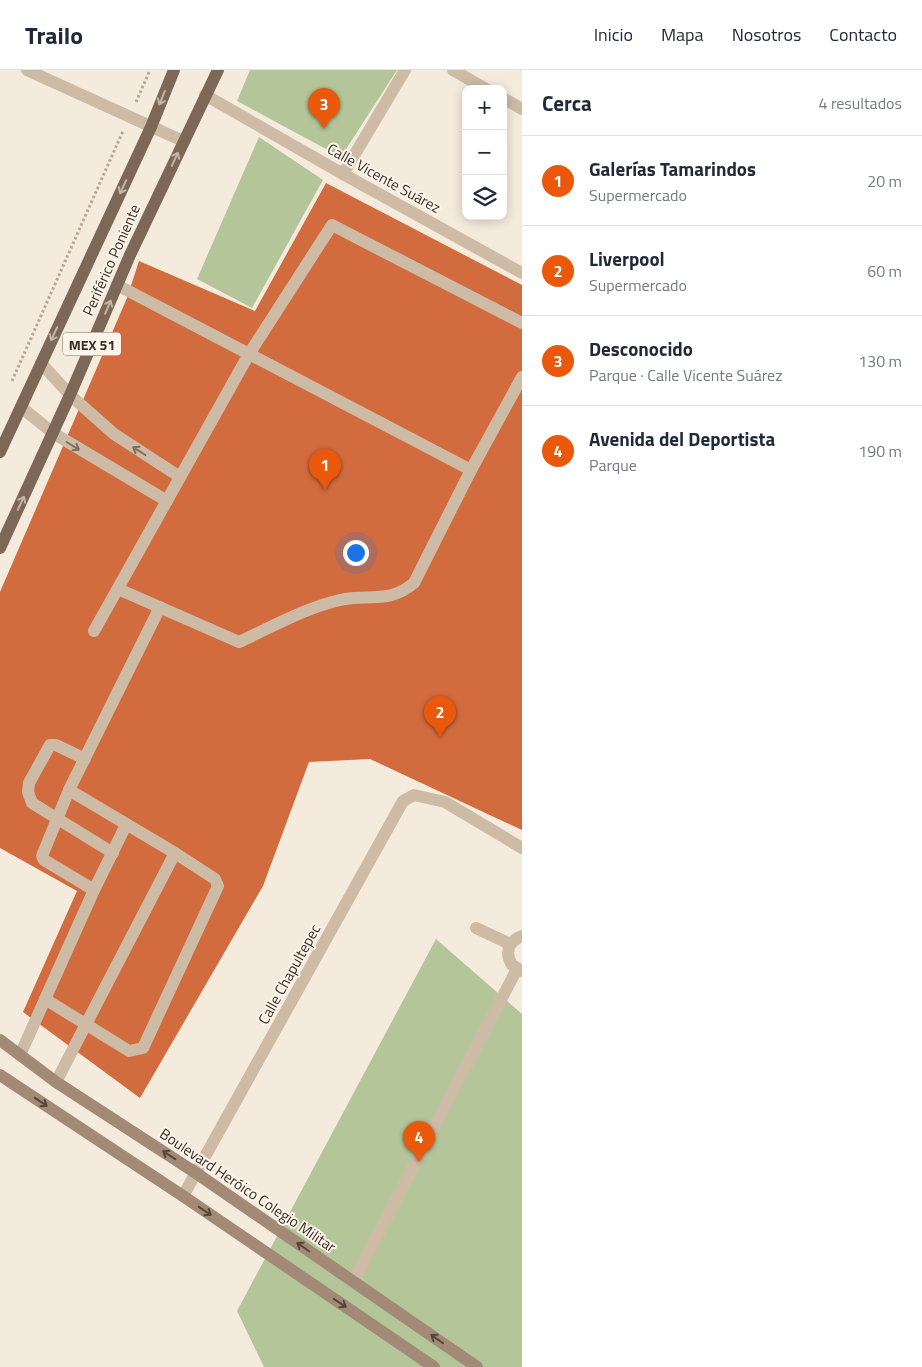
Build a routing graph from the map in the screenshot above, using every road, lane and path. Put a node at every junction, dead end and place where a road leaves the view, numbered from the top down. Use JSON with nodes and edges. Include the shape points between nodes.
{"nodes":[{"id":1,"x":27,"y":70,"type":"edge"},
{"id":2,"x":150,"y":70,"type":"edge"},
{"id":3,"x":174,"y":70,"type":"edge"},
{"id":4,"x":218,"y":70,"type":"edge"},
{"id":5,"x":406,"y":70,"type":"edge"},
{"id":6,"x":453,"y":70,"type":"edge"},
{"id":7,"x":479,"y":85,"type":"edge"},
{"id":8,"x":206,"y":95,"type":"junction"},
{"id":9,"x":507,"y":100,"type":"edge"},
{"id":10,"x":522,"y":109,"type":"edge"},
{"id":11,"x":130,"y":117,"type":"junction"},
{"id":12,"x":151,"y":127,"type":"junction"},
{"id":13,"x":183,"y":141,"type":"junction"},
{"id":14,"x":342,"y":174,"type":"junction"},
{"id":15,"x":522,"y":273,"type":"edge"},
{"id":16,"x":117,"y":285,"type":"junction"},
{"id":17,"x":522,"y":323,"type":"edge"},
{"id":18,"x":250,"y":354,"type":"junction"},
{"id":19,"x":41,"y":363,"type":"junction"},
{"id":20,"x":522,"y":377,"type":"edge"},
{"id":21,"x":11,"y":384,"type":"dead end"},
{"id":22,"x":70,"y":395,"type":"junction"},
{"id":23,"x":21,"y":406,"type":"junction"},
{"id":24,"x":53,"y":434,"type":"junction"},
{"id":25,"x":0,"y":452,"type":"edge"},
{"id":26,"x":471,"y":470,"type":"junction"},
{"id":27,"x":180,"y":477,"type":"junction"},
{"id":28,"x":167,"y":501,"type":"junction"},
{"id":29,"x":0,"y":548,"type":"edge"},
{"id":30,"x":118,"y":589,"type":"junction"},
{"id":31,"x":160,"y":607,"type":"junction"},
{"id":32,"x":94,"y":631,"type":"dead end"},
{"id":33,"x":85,"y":759,"type":"junction"},
{"id":34,"x":69,"y":790,"type":"junction"},
{"id":35,"x":56,"y":818,"type":"junction"},
{"id":36,"x":126,"y":825,"type":"junction"},
{"id":37,"x":522,"y":848,"type":"edge"},
{"id":38,"x":112,"y":853,"type":"junction"},
{"id":39,"x":175,"y":854,"type":"junction"},
{"id":40,"x":94,"y":890,"type":"junction"},
{"id":41,"x":476,"y":928,"type":"dead end"},
{"id":42,"x":522,"y":936,"type":"edge"},
{"id":43,"x":510,"y":944,"type":"junction"},
{"id":44,"x":520,"y":970,"type":"edge"},
{"id":45,"x":45,"y":999,"type":"junction"},
{"id":46,"x":85,"y":1025,"type":"junction"},
{"id":47,"x":0,"y":1040,"type":"edge"},
{"id":48,"x":20,"y":1055,"type":"junction"},
{"id":49,"x":0,"y":1076,"type":"edge"},
{"id":50,"x":56,"y":1082,"type":"junction"},
{"id":51,"x":196,"y":1173,"type":"junction"},
{"id":52,"x":183,"y":1196,"type":"junction"},
{"id":53,"x":353,"y":1282,"type":"junction"},
{"id":54,"x":434,"y":1367,"type":"edge"},
{"id":55,"x":477,"y":1367,"type":"edge"}],
"edges":[{"from":1,"to":11,"type":"street"},
{"from":2,"to":11,"type":"path"},
{"from":3,"to":12,"type":"main road","name":"Periférico Poniente","number":"MEX 51","one_way":true},
{"from":4,"to":8,"type":"main road","name":"Periférico Poniente","number":"MEX 51"},
{"from":5,"to":14,"type":"street"},
{"from":6,"to":7,"type":"street"},
{"from":8,"to":13,"type":"main road","name":"Periférico Poniente","number":"MEX 51"},
{"from":8,"to":14,"type":"street","name":"Calle Vicente Suárez"},
{"from":9,"to":10,"type":"street"},
{"from":11,"to":12,"type":"street"},
{"from":11,"to":21,"type":"path"},
{"from":12,"to":13,"type":"street"},
{"from":12,"to":19,"type":"main road","name":"Periférico Poniente","number":"MEX 51","one_way":true},
{"from":16,"to":13,"type":"main road","name":"Periférico Poniente","number":"MEX 51","one_way":true},
{"from":14,"to":15,"type":"street","name":"Calle Vicente Suárez"},
{"from":16,"to":18,"type":"street"},
{"from":22,"to":16,"type":"main road","name":"Periférico Poniente","number":"MEX 51","one_way":true},
{"from":17,"to":18,"type":"street","via":[[332,225]]},
{"from":18,"to":26,"type":"street"},
{"from":18,"to":27,"type":"street"},
{"from":19,"to":22,"type":"street"},
{"from":19,"to":23,"type":"main road","name":"Periférico Poniente","number":"MEX 51"},
{"from":20,"to":26,"type":"street"},
{"from":22,"to":24,"type":"main road","name":"Periférico Poniente","number":"MEX 51"},
{"from":27,"to":22,"type":"street","one_way":true,"via":[[114,434]]},
{"from":23,"to":24,"type":"street"},
{"from":23,"to":25,"type":"main road","name":"Periférico Poniente","number":"MEX 51"},
{"from":24,"to":28,"type":"street","one_way":true},
{"from":29,"to":24,"type":"main road","name":"Periférico Poniente","number":"MEX 51","one_way":true},
{"from":26,"to":31,"type":"street","via":[[414,583],[398,594],[341,600],[305,611],[239,642]]},
{"from":27,"to":28,"type":"street"},
{"from":28,"to":30,"type":"street"},
{"from":30,"to":31,"type":"street"},
{"from":30,"to":32,"type":"street"},
{"from":31,"to":33,"type":"street"},
{"from":33,"to":34,"type":"street"},
{"from":33,"to":35,"type":"street","via":[[50,745],[29,783],[32,803]]},
{"from":34,"to":35,"type":"street"},
{"from":34,"to":36,"type":"street"},
{"from":35,"to":38,"type":"street"},
{"from":35,"to":40,"type":"street","via":[[43,851],[44,860]]},
{"from":36,"to":38,"type":"street"},
{"from":36,"to":39,"type":"street"},
{"from":37,"to":51,"type":"street","name":"Calle Chapultepec","via":[[445,802],[414,794],[403,801]]},
{"from":38,"to":40,"type":"street"},
{"from":39,"to":46,"type":"street"},
{"from":39,"to":46,"type":"street","via":[[215,879],[217,894],[143,1048],[129,1051]]},
{"from":40,"to":45,"type":"street"},
{"from":41,"to":43,"type":"street"},
{"from":42,"to":43,"type":"street"},
{"from":43,"to":44,"type":"street","via":[[508,958]]},
{"from":44,"to":53,"type":"street"},
{"from":45,"to":46,"type":"street"},
{"from":45,"to":48,"type":"street"},
{"from":46,"to":50,"type":"street"},
{"from":47,"to":48,"type":"main road","name":"Boulevard Heróico Colegio Militar"},
{"from":48,"to":50,"type":"main road","name":"Boulevard Heróico Colegio Militar"},
{"from":49,"to":52,"type":"main road","one_way":true},
{"from":51,"to":50,"type":"main road","name":"Boulevard Heróico Colegio Militar","one_way":true},
{"from":51,"to":52,"type":"street","name":"Calle Chapultepec"},
{"from":53,"to":51,"type":"main road","name":"Boulevard Heróico Colegio Militar","one_way":true},
{"from":52,"to":54,"type":"main road","one_way":true},
{"from":55,"to":53,"type":"main road","name":"Boulevard Heróico Colegio Militar","one_way":true}]}
